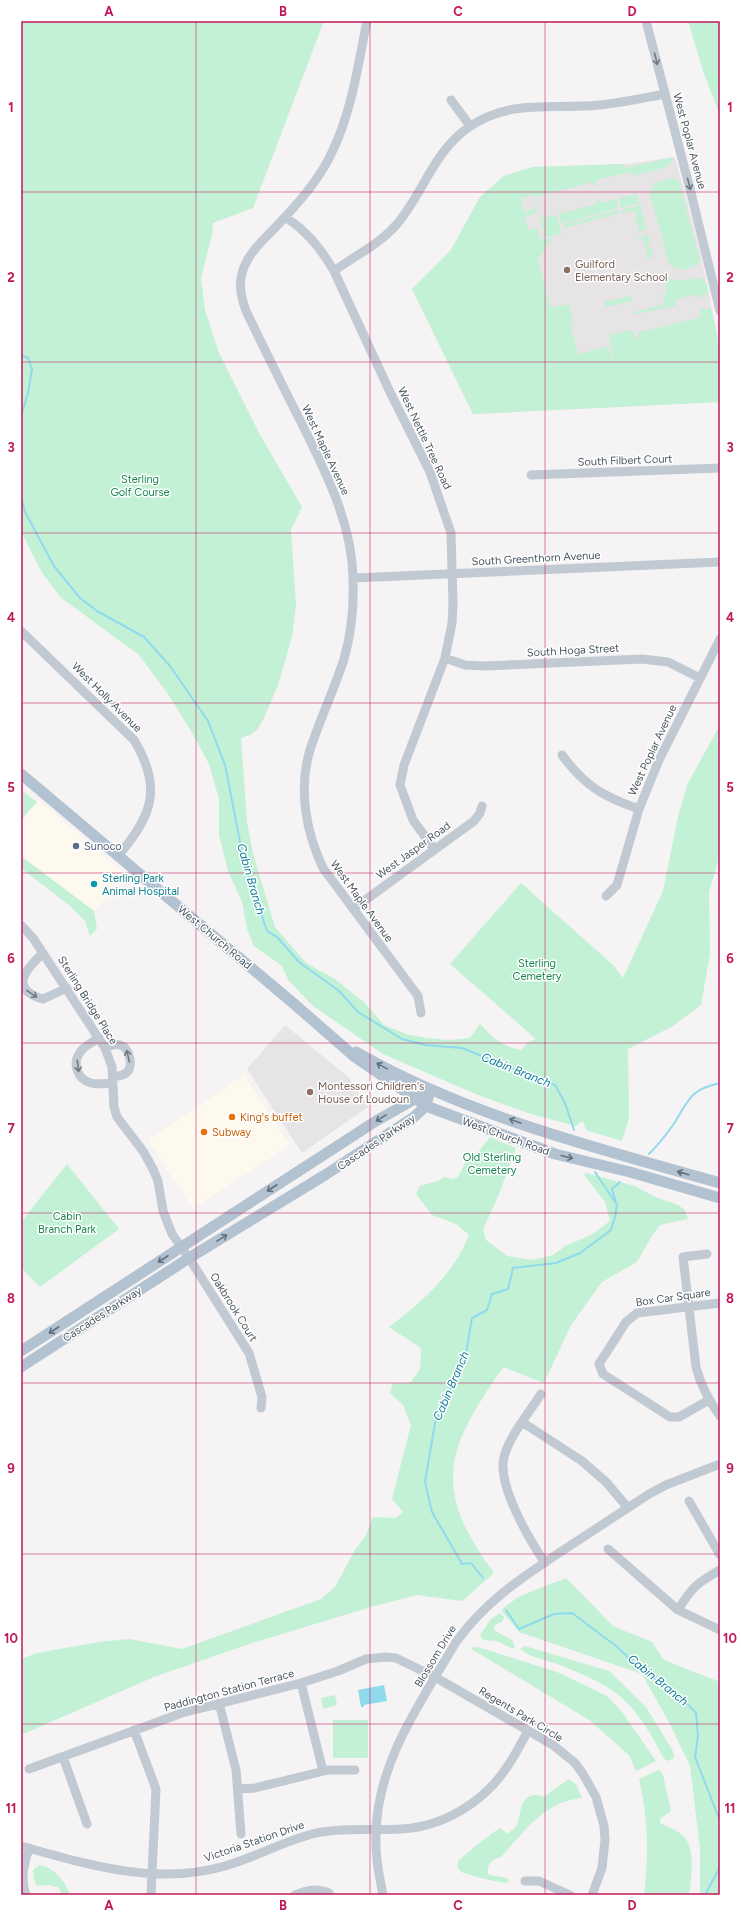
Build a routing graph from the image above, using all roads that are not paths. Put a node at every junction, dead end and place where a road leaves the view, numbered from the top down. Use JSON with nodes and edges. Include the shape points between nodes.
{"nodes":[{"id":1,"x":367,"y":21,"type":"edge"},
{"id":2,"x":646,"y":21,"type":"edge"},
{"id":3,"x":665,"y":94,"type":"junction"},
{"id":4,"x":451,"y":100,"type":"dead end"},
{"id":5,"x":470,"y":126,"type":"junction"},
{"id":6,"x":285,"y":217,"type":"junction"},
{"id":7,"x":334,"y":271,"type":"junction"},
{"id":8,"x":720,"y":311,"type":"edge"},
{"id":9,"x":720,"y":468,"type":"edge"},
{"id":10,"x":531,"y":475,"type":"dead end"},
{"id":11,"x":720,"y":562,"type":"edge"},
{"id":12,"x":452,"y":574,"type":"junction"},
{"id":13,"x":353,"y":578,"type":"junction"},
{"id":14,"x":21,"y":631,"type":"edge"},
{"id":15,"x":720,"y":639,"type":"edge"},
{"id":16,"x":445,"y":658,"type":"junction"},
{"id":17,"x":700,"y":678,"type":"junction"},
{"id":18,"x":562,"y":755,"type":"dead end"},
{"id":19,"x":21,"y":774,"type":"edge"},
{"id":20,"x":482,"y":806,"type":"dead end"},
{"id":21,"x":639,"y":809,"type":"junction"},
{"id":22,"x":434,"y":849,"type":"junction"},
{"id":23,"x":118,"y":856,"type":"junction"},
{"id":24,"x":606,"y":896,"type":"dead end"},
{"id":25,"x":353,"y":909,"type":"junction"},
{"id":26,"x":21,"y":925,"type":"edge"},
{"id":27,"x":43,"y":953,"type":"junction"},
{"id":28,"x":67,"y":988,"type":"junction"},
{"id":29,"x":421,"y":1013,"type":"dead end"},
{"id":30,"x":317,"y":1024,"type":"junction"},
{"id":31,"x":99,"y":1038,"type":"junction"},
{"id":32,"x":105,"y":1048,"type":"junction"},
{"id":33,"x":113,"y":1080,"type":"junction"},
{"id":34,"x":430,"y":1089,"type":"junction"},
{"id":35,"x":415,"y":1098,"type":"junction"},
{"id":36,"x":426,"y":1106,"type":"junction"},
{"id":37,"x":720,"y":1183,"type":"edge"},
{"id":38,"x":720,"y":1198,"type":"edge"},
{"id":39,"x":181,"y":1247,"type":"junction"},
{"id":40,"x":707,"y":1254,"type":"dead end"},
{"id":41,"x":189,"y":1258,"type":"junction"},
{"id":42,"x":720,"y":1303,"type":"edge"},
{"id":43,"x":689,"y":1306,"type":"junction"},
{"id":44,"x":21,"y":1351,"type":"edge"},
{"id":45,"x":21,"y":1367,"type":"edge"},
{"id":46,"x":541,"y":1394,"type":"dead end"},
{"id":47,"x":709,"y":1400,"type":"junction"},
{"id":48,"x":261,"y":1408,"type":"dead end"},
{"id":49,"x":720,"y":1416,"type":"edge"},
{"id":50,"x":522,"y":1422,"type":"junction"},
{"id":51,"x":720,"y":1464,"type":"edge"},
{"id":52,"x":689,"y":1501,"type":"dead end"},
{"id":53,"x":628,"y":1508,"type":"junction"},
{"id":54,"x":608,"y":1548,"type":"dead end"},
{"id":55,"x":720,"y":1555,"type":"edge"},
{"id":56,"x":545,"y":1563,"type":"junction"},
{"id":57,"x":720,"y":1570,"type":"edge"},
{"id":58,"x":678,"y":1610,"type":"junction"},
{"id":59,"x":720,"y":1630,"type":"edge"},
{"id":60,"x":435,"y":1677,"type":"junction"},
{"id":61,"x":302,"y":1683,"type":"junction"},
{"id":62,"x":220,"y":1703,"type":"junction"},
{"id":63,"x":134,"y":1730,"type":"junction"},
{"id":64,"x":528,"y":1731,"type":"junction"},
{"id":65,"x":63,"y":1756,"type":"junction"},
{"id":66,"x":29,"y":1769,"type":"dead end"},
{"id":67,"x":355,"y":1770,"type":"dead end"},
{"id":68,"x":324,"y":1771,"type":"junction"},
{"id":69,"x":238,"y":1789,"type":"junction"},
{"id":70,"x":88,"y":1824,"type":"dead end"},
{"id":71,"x":376,"y":1829,"type":"junction"},
{"id":72,"x":241,"y":1834,"type":"dead end"},
{"id":73,"x":25,"y":1847,"type":"edge"},
{"id":74,"x":152,"y":1875,"type":"junction"},
{"id":75,"x":525,"y":1881,"type":"dead end"},
{"id":76,"x":328,"y":1893,"type":"dead end"},
{"id":77,"x":26,"y":1895,"type":"edge"},
{"id":78,"x":152,"y":1895,"type":"edge"},
{"id":79,"x":295,"y":1895,"type":"edge"},
{"id":80,"x":383,"y":1895,"type":"edge"},
{"id":81,"x":570,"y":1895,"type":"edge"},
{"id":82,"x":592,"y":1895,"type":"edge"}],
"edges":[{"from":1,"to":6,"type":"street","name":"West Maple Avenue","via":[[342,131],[332,153],[311,186]]},
{"from":2,"to":3,"type":"street","name":"West Poplar Avenue","one_way":true},
{"from":3,"to":5,"type":"street","via":[[598,105],[525,106],[495,114]]},
{"from":3,"to":8,"type":"street","name":"West Poplar Avenue","one_way":true},
{"from":4,"to":5,"type":"street"},
{"from":5,"to":7,"type":"street","via":[[440,154],[397,224],[377,243]]},
{"from":6,"to":7,"type":"street","name":"West Nettle Tree Road","via":[[308,235]]},
{"from":6,"to":13,"type":"street","name":"West Maple Avenue","via":[[245,264],[240,278],[241,294],[246,311],[326,474],[345,523]]},
{"from":7,"to":12,"type":"street","name":"West Nettle Tree Road","via":[[443,504],[451,533]]},
{"from":9,"to":10,"type":"street","name":"South Filbert Court"},
{"from":11,"to":12,"type":"street","name":"South Greenthorn Avenue"},
{"from":12,"to":13,"type":"street","name":"South Greenthorn Avenue"},
{"from":12,"to":16,"type":"street","name":"West Nettle Tree Road","via":[[452,623]]},
{"from":13,"to":25,"type":"street","name":"West Maple Avenue","via":[[344,657],[310,752],[304,804],[314,850],[322,868]]},
{"from":14,"to":23,"type":"street","name":"West Holly Avenue","via":[[134,740],[145,758],[150,781],[149,808],[145,821]]},
{"from":15,"to":17,"type":"street","name":"West Poplar Avenue"},
{"from":16,"to":17,"type":"street","name":"South Hoga Street","via":[[465,665],[485,666],[642,659],[668,662]]},
{"from":16,"to":22,"type":"street","name":"West Nettle Tree Road","via":[[404,765],[400,785],[413,820]]},
{"from":17,"to":21,"type":"street","name":"West Poplar Avenue","via":[[659,760]]},
{"from":18,"to":21,"type":"street","via":[[595,790]]},
{"from":19,"to":23,"type":"main road","name":"West Church Road"},
{"from":20,"to":22,"type":"street","name":"West Jasper Road","via":[[474,821]]},
{"from":21,"to":24,"type":"street","name":"West Poplar Avenue","via":[[617,885]]},
{"from":22,"to":25,"type":"street","name":"West Jasper Road"},
{"from":23,"to":30,"type":"main road","name":"West Church Road"},
{"from":25,"to":29,"type":"street","name":"West Maple Avenue","via":[[418,996]]},
{"from":26,"to":27,"type":"street","name":"Sterling Bridge Place"},
{"from":27,"to":28,"type":"street","name":"Sterling Bridge Place"},
{"from":27,"to":28,"type":"street","one_way":true,"via":[[30,964],[24,974],[22,979],[26,990],[33,996],[43,999]]},
{"from":28,"to":31,"type":"street","name":"Sterling Bridge Place"},
{"from":34,"to":30,"type":"main road","name":"West Church Road","one_way":true,"via":[[366,1057]]},
{"from":30,"to":35,"type":"main road","name":"West Church Road","via":[[367,1067]]},
{"from":31,"to":32,"type":"street","name":"Sterling Bridge Place"},
{"from":31,"to":33,"type":"street","one_way":true,"via":[[82,1049],[77,1060],[77,1071],[84,1080],[91,1083]]},
{"from":32,"to":33,"type":"street","name":"Sterling Bridge Place"},
{"from":33,"to":32,"type":"street","one_way":true,"via":[[129,1070],[128,1051],[116,1044]]},
{"from":33,"to":39,"type":"street","name":"Sterling Bridge Place","via":[[116,1117],[143,1151],[153,1169],[167,1224]]},
{"from":34,"to":35,"type":"main road","name":"Cascades Parkway"},
{"from":34,"to":36,"type":"main road","name":"Cascades Parkway"},
{"from":37,"to":34,"type":"main road","name":"West Church Road","one_way":true,"via":[[552,1134]]},
{"from":35,"to":36,"type":"main road","name":"West Church Road"},
{"from":35,"to":39,"type":"main road","name":"Cascades Parkway","one_way":true},
{"from":36,"to":38,"type":"main road","name":"West Church Road","one_way":true,"via":[[555,1154]]},
{"from":41,"to":36,"type":"main road","name":"Cascades Parkway","one_way":true,"via":[[363,1151]]},
{"from":39,"to":41,"type":"street","name":"Oakbrook Court"},
{"from":39,"to":44,"type":"main road","name":"Cascades Parkway","one_way":true},
{"from":40,"to":43,"type":"street","via":[[683,1257]]},
{"from":41,"to":45,"type":"main road","name":"Cascades Parkway"},
{"from":41,"to":48,"type":"street","name":"Oakbrook Court","via":[[249,1353],[262,1396]]},
{"from":42,"to":43,"type":"street","name":"Box Car Square"},
{"from":43,"to":47,"type":"street","via":[[696,1367]]},
{"from":43,"to":47,"type":"street","name":"Box Car Square","via":[[631,1316],[600,1360],[600,1370],[670,1417],[679,1418]]},
{"from":46,"to":50,"type":"street"},
{"from":47,"to":49,"type":"street"},
{"from":50,"to":53,"type":"street","via":[[591,1469]]},
{"from":50,"to":56,"type":"street","via":[[506,1453],[503,1475],[531,1540]]},
{"from":51,"to":53,"type":"street","name":"Blossom Drive","via":[[666,1485]]},
{"from":52,"to":55,"type":"street"},
{"from":53,"to":56,"type":"street","name":"Blossom Drive"},
{"from":54,"to":58,"type":"street"},
{"from":56,"to":60,"type":"street","name":"Blossom Drive","via":[[509,1587],[480,1612],[456,1642]]},
{"from":57,"to":58,"type":"street","via":[[695,1585]]},
{"from":58,"to":59,"type":"street"},
{"from":60,"to":61,"type":"street","name":"Paddington Station Terrace","via":[[396,1658],[381,1657],[366,1659]]},
{"from":60,"to":64,"type":"street","name":"Regents Park Circle"},
{"from":60,"to":71,"type":"street","name":"Blossom Drive","via":[[393,1754],[381,1790]]},
{"from":61,"to":62,"type":"street","name":"Paddington Station Terrace"},
{"from":61,"to":68,"type":"street"},
{"from":62,"to":63,"type":"street","name":"Paddington Station Terrace"},
{"from":62,"to":69,"type":"street"},
{"from":63,"to":65,"type":"street","name":"Paddington Station Terrace"},
{"from":63,"to":74,"type":"street","via":[[156,1789]]},
{"from":64,"to":71,"type":"street","name":"Victoria Station Drive","via":[[498,1780],[462,1810],[434,1823],[418,1827]]},
{"from":64,"to":82,"type":"street","name":"Regents Park Circle","via":[[553,1745],[574,1763],[596,1797],[605,1840],[602,1868]]},
{"from":65,"to":66,"type":"street","name":"Paddington Station Terrace"},
{"from":65,"to":70,"type":"street"},
{"from":67,"to":68,"type":"street"},
{"from":68,"to":69,"type":"street","via":[[255,1788]]},
{"from":69,"to":72,"type":"street"},
{"from":71,"to":74,"type":"street","name":"Victoria Station Drive","via":[[318,1833],[276,1845],[209,1870]]},
{"from":71,"to":80,"type":"street","name":"Blossom Drive","via":[[378,1869]]},
{"from":73,"to":74,"type":"street","name":"Victoria Station Drive","via":[[115,1870]]},
{"from":73,"to":77,"type":"street","via":[[22,1879]]},
{"from":74,"to":78,"type":"street"},
{"from":75,"to":81,"type":"street","via":[[539,1881]]},
{"from":76,"to":79,"type":"street","via":[[320,1889],[311,1889]]}]}
